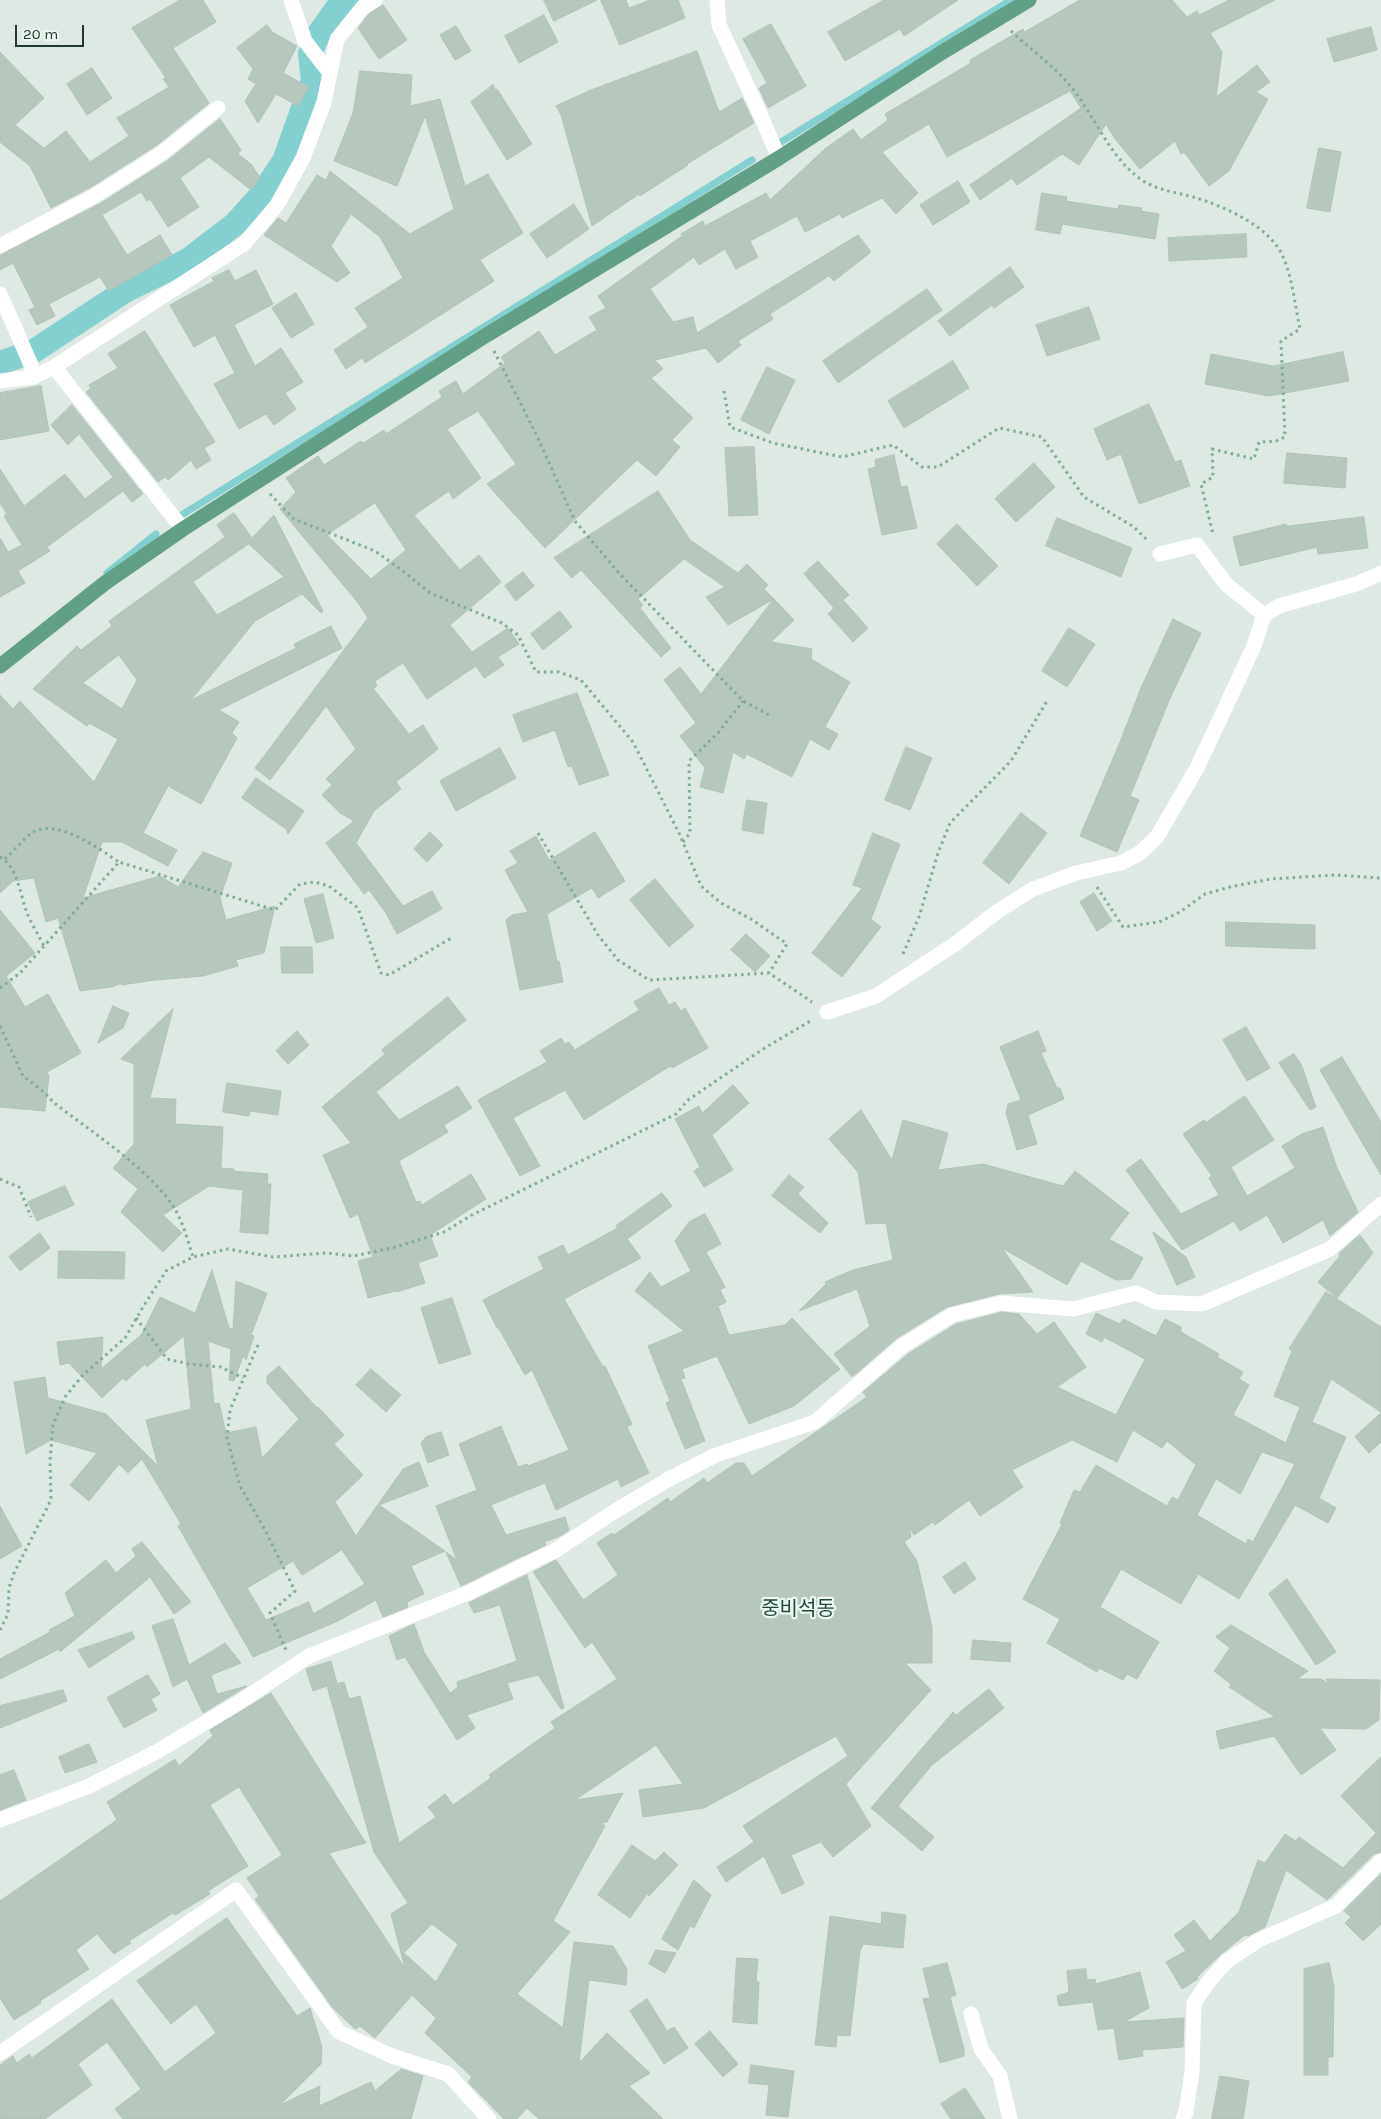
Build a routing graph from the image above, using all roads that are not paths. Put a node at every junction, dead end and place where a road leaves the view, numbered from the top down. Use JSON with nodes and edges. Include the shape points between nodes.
{"nodes":[{"id":1,"x":291,"y":0,"type":"edge"},
{"id":2,"x":375,"y":0,"type":"edge"},
{"id":3,"x":717,"y":0,"type":"edge"},
{"id":4,"x":1029,"y":0,"type":"edge"},
{"id":5,"x":324,"y":67,"type":"junction"},
{"id":6,"x":218,"y":108,"type":"dead end"},
{"id":7,"x":779,"y":158,"type":"junction"},
{"id":8,"x":0,"y":246,"type":"edge"},
{"id":9,"x":0,"y":294,"type":"edge"},
{"id":10,"x":54,"y":367,"type":"junction"},
{"id":11,"x":32,"y":371,"type":"junction"},
{"id":12,"x":0,"y":381,"type":"edge"},
{"id":13,"x":183,"y":529,"type":"junction"},
{"id":14,"x":1160,"y":554,"type":"road end"},
{"id":15,"x":1381,"y":573,"type":"edge"},
{"id":16,"x":1264,"y":615,"type":"junction"},
{"id":17,"x":0,"y":666,"type":"edge"},
{"id":18,"x":827,"y":1012,"type":"road end"},
{"id":19,"x":1381,"y":1204,"type":"edge"},
{"id":20,"x":0,"y":1820,"type":"edge"},
{"id":21,"x":1381,"y":1861,"type":"edge"},
{"id":22,"x":971,"y":2014,"type":"dead end"},
{"id":23,"x":0,"y":2052,"type":"edge"},
{"id":24,"x":489,"y":2119,"type":"edge"},
{"id":25,"x":1010,"y":2119,"type":"edge"},
{"id":26,"x":1183,"y":2119,"type":"edge"}],
"edges":[{"from":1,"to":5,"type":"street","via":[[305,41]]},
{"from":2,"to":5,"type":"street","via":[[363,6],[337,39]]},
{"from":3,"to":7,"type":"street","via":[[720,25]]},
{"from":4,"to":7,"type":"main road"},
{"from":5,"to":10,"type":"street","via":[[324,102],[303,158],[277,205],[245,243]]},
{"from":6,"to":8,"type":"street","via":[[162,152],[96,195]]},
{"from":7,"to":13,"type":"main road","via":[[485,336]]},
{"from":9,"to":11,"type":"street"},
{"from":10,"to":11,"type":"street"},
{"from":10,"to":13,"type":"street"},
{"from":11,"to":12,"type":"street"},
{"from":13,"to":17,"type":"main road","via":[[105,583]]},
{"from":14,"to":16,"type":"street","via":[[1197,545],[1226,584]]},
{"from":15,"to":16,"type":"street","via":[[1356,584],[1279,606]]},
{"from":16,"to":18,"type":"street","via":[[1254,646],[1197,768],[1157,837],[1140,853],[1121,863],[1076,873],[1032,889],[876,996]]},
{"from":19,"to":20,"type":"street","via":[[1330,1250],[1202,1304],[1156,1302],[1136,1293],[1073,1309],[1001,1303],[952,1315],[902,1346],[815,1422],[716,1455],[620,1508],[556,1550],[468,1593],[309,1656],[158,1751],[87,1787]]},
{"from":21,"to":26,"type":"street","via":[[1336,1906],[1260,1940],[1227,1961],[1209,1981],[1194,2003],[1192,2071]]},
{"from":22,"to":25,"type":"street","via":[[981,2049],[1000,2076]]},
{"from":23,"to":24,"type":"street","via":[[236,1890],[339,2032],[392,2056],[448,2074]]}]}
